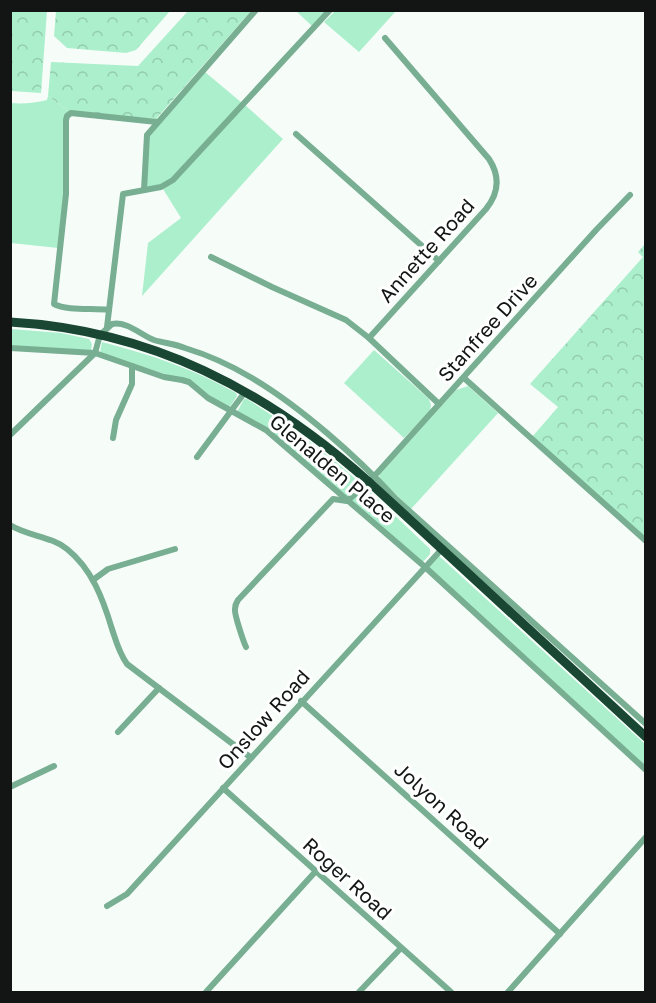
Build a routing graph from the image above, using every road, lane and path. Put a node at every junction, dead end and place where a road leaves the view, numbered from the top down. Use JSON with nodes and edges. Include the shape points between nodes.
{"nodes":[{"id":1,"x":256,"y":10,"type":"edge"},
{"id":2,"x":330,"y":10,"type":"edge"},
{"id":3,"x":385,"y":38,"type":"dead end"},
{"id":4,"x":157,"y":122,"type":"junction"},
{"id":5,"x":296,"y":134,"type":"dead end"},
{"id":6,"x":144,"y":190,"type":"junction"},
{"id":7,"x":630,"y":195,"type":"dead end"},
{"id":8,"x":211,"y":257,"type":"dead end"},
{"id":9,"x":439,"y":261,"type":"junction"},
{"id":10,"x":109,"y":310,"type":"junction"},
{"id":11,"x":10,"y":322,"type":"edge"},
{"id":12,"x":104,"y":331,"type":"junction"},
{"id":13,"x":369,"y":338,"type":"junction"},
{"id":14,"x":10,"y":348,"type":"edge"},
{"id":15,"x":95,"y":353,"type":"junction"},
{"id":16,"x":132,"y":366,"type":"junction"},
{"id":17,"x":464,"y":378,"type":"junction"},
{"id":18,"x":244,"y":392,"type":"junction"},
{"id":19,"x":439,"y":404,"type":"junction"},
{"id":20,"x":232,"y":410,"type":"junction"},
{"id":21,"x":10,"y":435,"type":"edge"},
{"id":22,"x":113,"y":438,"type":"dead end"},
{"id":23,"x":197,"y":457,"type":"dead end"},
{"id":24,"x":372,"y":479,"type":"junction"},
{"id":25,"x":347,"y":501,"type":"junction"},
{"id":26,"x":10,"y":525,"type":"edge"},
{"id":27,"x":433,"y":537,"type":"junction"},
{"id":28,"x":645,"y":541,"type":"edge"},
{"id":29,"x":175,"y":549,"type":"dead end"},
{"id":30,"x":441,"y":550,"type":"junction"},
{"id":31,"x":425,"y":567,"type":"junction"},
{"id":32,"x":93,"y":580,"type":"junction"},
{"id":33,"x":504,"y":597,"type":"junction"},
{"id":34,"x":493,"y":598,"type":"junction"},
{"id":35,"x":246,"y":647,"type":"dead end"},
{"id":36,"x":159,"y":688,"type":"junction"},
{"id":37,"x":301,"y":701,"type":"junction"},
{"id":38,"x":645,"y":724,"type":"edge"},
{"id":39,"x":118,"y":732,"type":"dead end"},
{"id":40,"x":645,"y":737,"type":"edge"},
{"id":41,"x":250,"y":758,"type":"junction"},
{"id":42,"x":54,"y":766,"type":"dead end"},
{"id":43,"x":645,"y":770,"type":"edge"},
{"id":44,"x":10,"y":787,"type":"edge"},
{"id":45,"x":223,"y":788,"type":"junction"},
{"id":46,"x":645,"y":837,"type":"edge"},
{"id":47,"x":316,"y":871,"type":"junction"},
{"id":48,"x":107,"y":906,"type":"dead end"},
{"id":49,"x":560,"y":934,"type":"junction"},
{"id":50,"x":400,"y":948,"type":"junction"},
{"id":51,"x":206,"y":993,"type":"edge"},
{"id":52,"x":359,"y":993,"type":"edge"},
{"id":53,"x":451,"y":993,"type":"edge"},
{"id":54,"x":508,"y":993,"type":"edge"}],
"edges":[{"from":1,"to":4,"type":"street"},
{"from":2,"to":6,"type":"street","via":[[173,180]]},
{"from":3,"to":9,"type":"street","name":"Annette Road","via":[[489,159],[497,175],[496,194],[491,202]]},
{"from":4,"to":6,"type":"street","via":[[147,135]]},
{"from":4,"to":10,"type":"street","via":[[71,113],[67,116],[66,194],[54,304]]},
{"from":5,"to":9,"type":"street"},
{"from":6,"to":10,"type":"street","via":[[123,194]]},
{"from":7,"to":17,"type":"street","name":"Stanfree Drive"},
{"from":8,"to":13,"type":"street","via":[[340,316]]},
{"from":9,"to":13,"type":"street","name":"Annette Road"},
{"from":10,"to":12,"type":"street"},
{"from":11,"to":12,"type":"highway"},
{"from":12,"to":15,"type":"street"},
{"from":12,"to":18,"type":"highway","via":[[219,377]]},
{"from":12,"to":24,"type":"street","via":[[121,323],[252,378],[292,406]]},
{"from":13,"to":19,"type":"street"},
{"from":14,"to":15,"type":"street","name":"Glenalden Place"},
{"from":15,"to":16,"type":"street","name":"Glenalden Place"},
{"from":15,"to":21,"type":"street"},
{"from":16,"to":20,"type":"street","name":"Glenalden Place","via":[[189,382],[208,398]]},
{"from":16,"to":22,"type":"street","via":[[132,384],[116,420]]},
{"from":17,"to":19,"type":"street","name":"Stanfree Drive"},
{"from":17,"to":28,"type":"street"},
{"from":18,"to":20,"type":"street"},
{"from":18,"to":24,"type":"highway","via":[[295,422]]},
{"from":19,"to":24,"type":"street","name":"Stanfree Drive"},
{"from":20,"to":23,"type":"street"},
{"from":20,"to":25,"type":"street","name":"Glenalden Place","via":[[266,430]]},
{"from":24,"to":25,"type":"street","name":"Stanfree Drive"},
{"from":24,"to":27,"type":"highway"},
{"from":25,"to":31,"type":"street","name":"Glenalden Place"},
{"from":25,"to":35,"type":"street","name":"Stanfree Drive","via":[[333,499],[238,600],[235,614]]},
{"from":26,"to":32,"type":"street","via":[[68,549]]},
{"from":27,"to":30,"type":"highway"},
{"from":27,"to":33,"type":"street"},
{"from":29,"to":32,"type":"street","via":[[108,569]]},
{"from":30,"to":31,"type":"street","name":"Onslow Road"},
{"from":30,"to":34,"type":"highway"},
{"from":31,"to":37,"type":"street","name":"Onslow Road"},
{"from":31,"to":43,"type":"street","name":"Glenalden Place"},
{"from":32,"to":36,"type":"street","via":[[122,657]]},
{"from":33,"to":34,"type":"street"},
{"from":33,"to":38,"type":"street"},
{"from":34,"to":40,"type":"highway"},
{"from":36,"to":39,"type":"street"},
{"from":36,"to":41,"type":"street"},
{"from":37,"to":41,"type":"street","name":"Onslow Road"},
{"from":37,"to":49,"type":"street","name":"Jolyon Road"},
{"from":41,"to":45,"type":"street","name":"Onslow Road"},
{"from":42,"to":44,"type":"street"},
{"from":45,"to":47,"type":"street","name":"Roger Road"},
{"from":45,"to":48,"type":"street","name":"Onslow Road","via":[[126,894]]},
{"from":46,"to":49,"type":"street"},
{"from":47,"to":50,"type":"street","name":"Roger Road"},
{"from":47,"to":51,"type":"street"},
{"from":49,"to":54,"type":"street"},
{"from":50,"to":52,"type":"street"},
{"from":50,"to":53,"type":"street","name":"Roger Road"}]}
